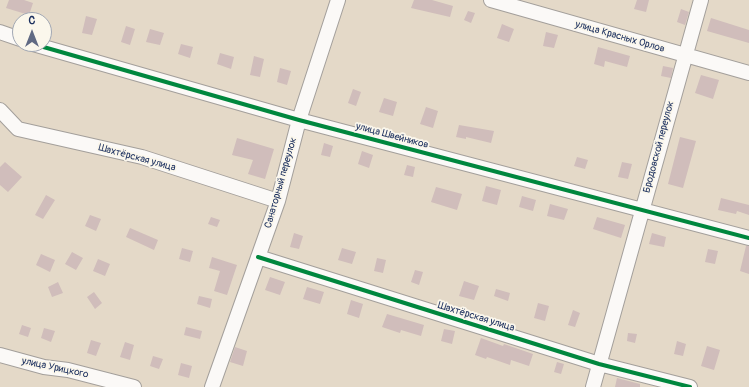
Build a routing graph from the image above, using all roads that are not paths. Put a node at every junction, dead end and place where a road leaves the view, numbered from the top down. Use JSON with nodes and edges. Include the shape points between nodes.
{"nodes":[{"id":1,"x":338,"y":0,"type":"edge"},
{"id":2,"x":491,"y":0,"type":"edge"},
{"id":3,"x":701,"y":0,"type":"edge"},
{"id":4,"x":0,"y":32,"type":"edge"},
{"id":5,"x":12,"y":36,"type":"edge"},
{"id":6,"x":52,"y":49,"type":"edge"},
{"id":7,"x":685,"y":56,"type":"junction"},
{"id":8,"x":749,"y":72,"type":"edge"},
{"id":9,"x":0,"y":110,"type":"edge"},
{"id":10,"x":299,"y":120,"type":"junction"},
{"id":11,"x":278,"y":201,"type":"junction"},
{"id":12,"x":642,"y":210,"type":"junction"},
{"id":13,"x":749,"y":238,"type":"edge"},
{"id":14,"x":258,"y":257,"type":"junction"},
{"id":15,"x":0,"y":355,"type":"edge"},
{"id":16,"x":599,"y":364,"type":"junction"},
{"id":17,"x":134,"y":387,"type":"edge"},
{"id":18,"x":212,"y":387,"type":"edge"},
{"id":19,"x":593,"y":387,"type":"edge"},
{"id":20,"x":690,"y":387,"type":"edge"}],
"edges":[{"from":1,"to":10,"type":"street","name":"Санаторный переулок"},
{"from":2,"to":7,"type":"street","name":"улица Красных Орлов"},
{"from":3,"to":7,"type":"street","name":"Бродовской переулок"},
{"from":4,"to":5,"type":"street"},
{"from":6,"to":10,"type":"street","name":"улица Швейников"},
{"from":7,"to":8,"type":"street","name":"улица Красных Орлов"},
{"from":7,"to":12,"type":"street","name":"Бродовской переулок"},
{"from":9,"to":11,"type":"street","name":"Шахтёрская улица","via":[[18,129],[142,157]]},
{"from":10,"to":11,"type":"street","name":"Санаторный переулок"},
{"from":10,"to":12,"type":"street","name":"улица Швейников"},
{"from":11,"to":14,"type":"street","name":"Санаторный переулок"},
{"from":12,"to":13,"type":"street","name":"улица Швейников"},
{"from":12,"to":16,"type":"street","name":"Бродовской переулок"},
{"from":14,"to":16,"type":"street","name":"Шахтёрская улица"},
{"from":14,"to":18,"type":"street","name":"Санаторный переулок"},
{"from":15,"to":17,"type":"street","name":"улица Урицкого"},
{"from":16,"to":19,"type":"street","name":"Бродовской переулок"},
{"from":16,"to":20,"type":"street","name":"Шахтёрская улица"}]}
